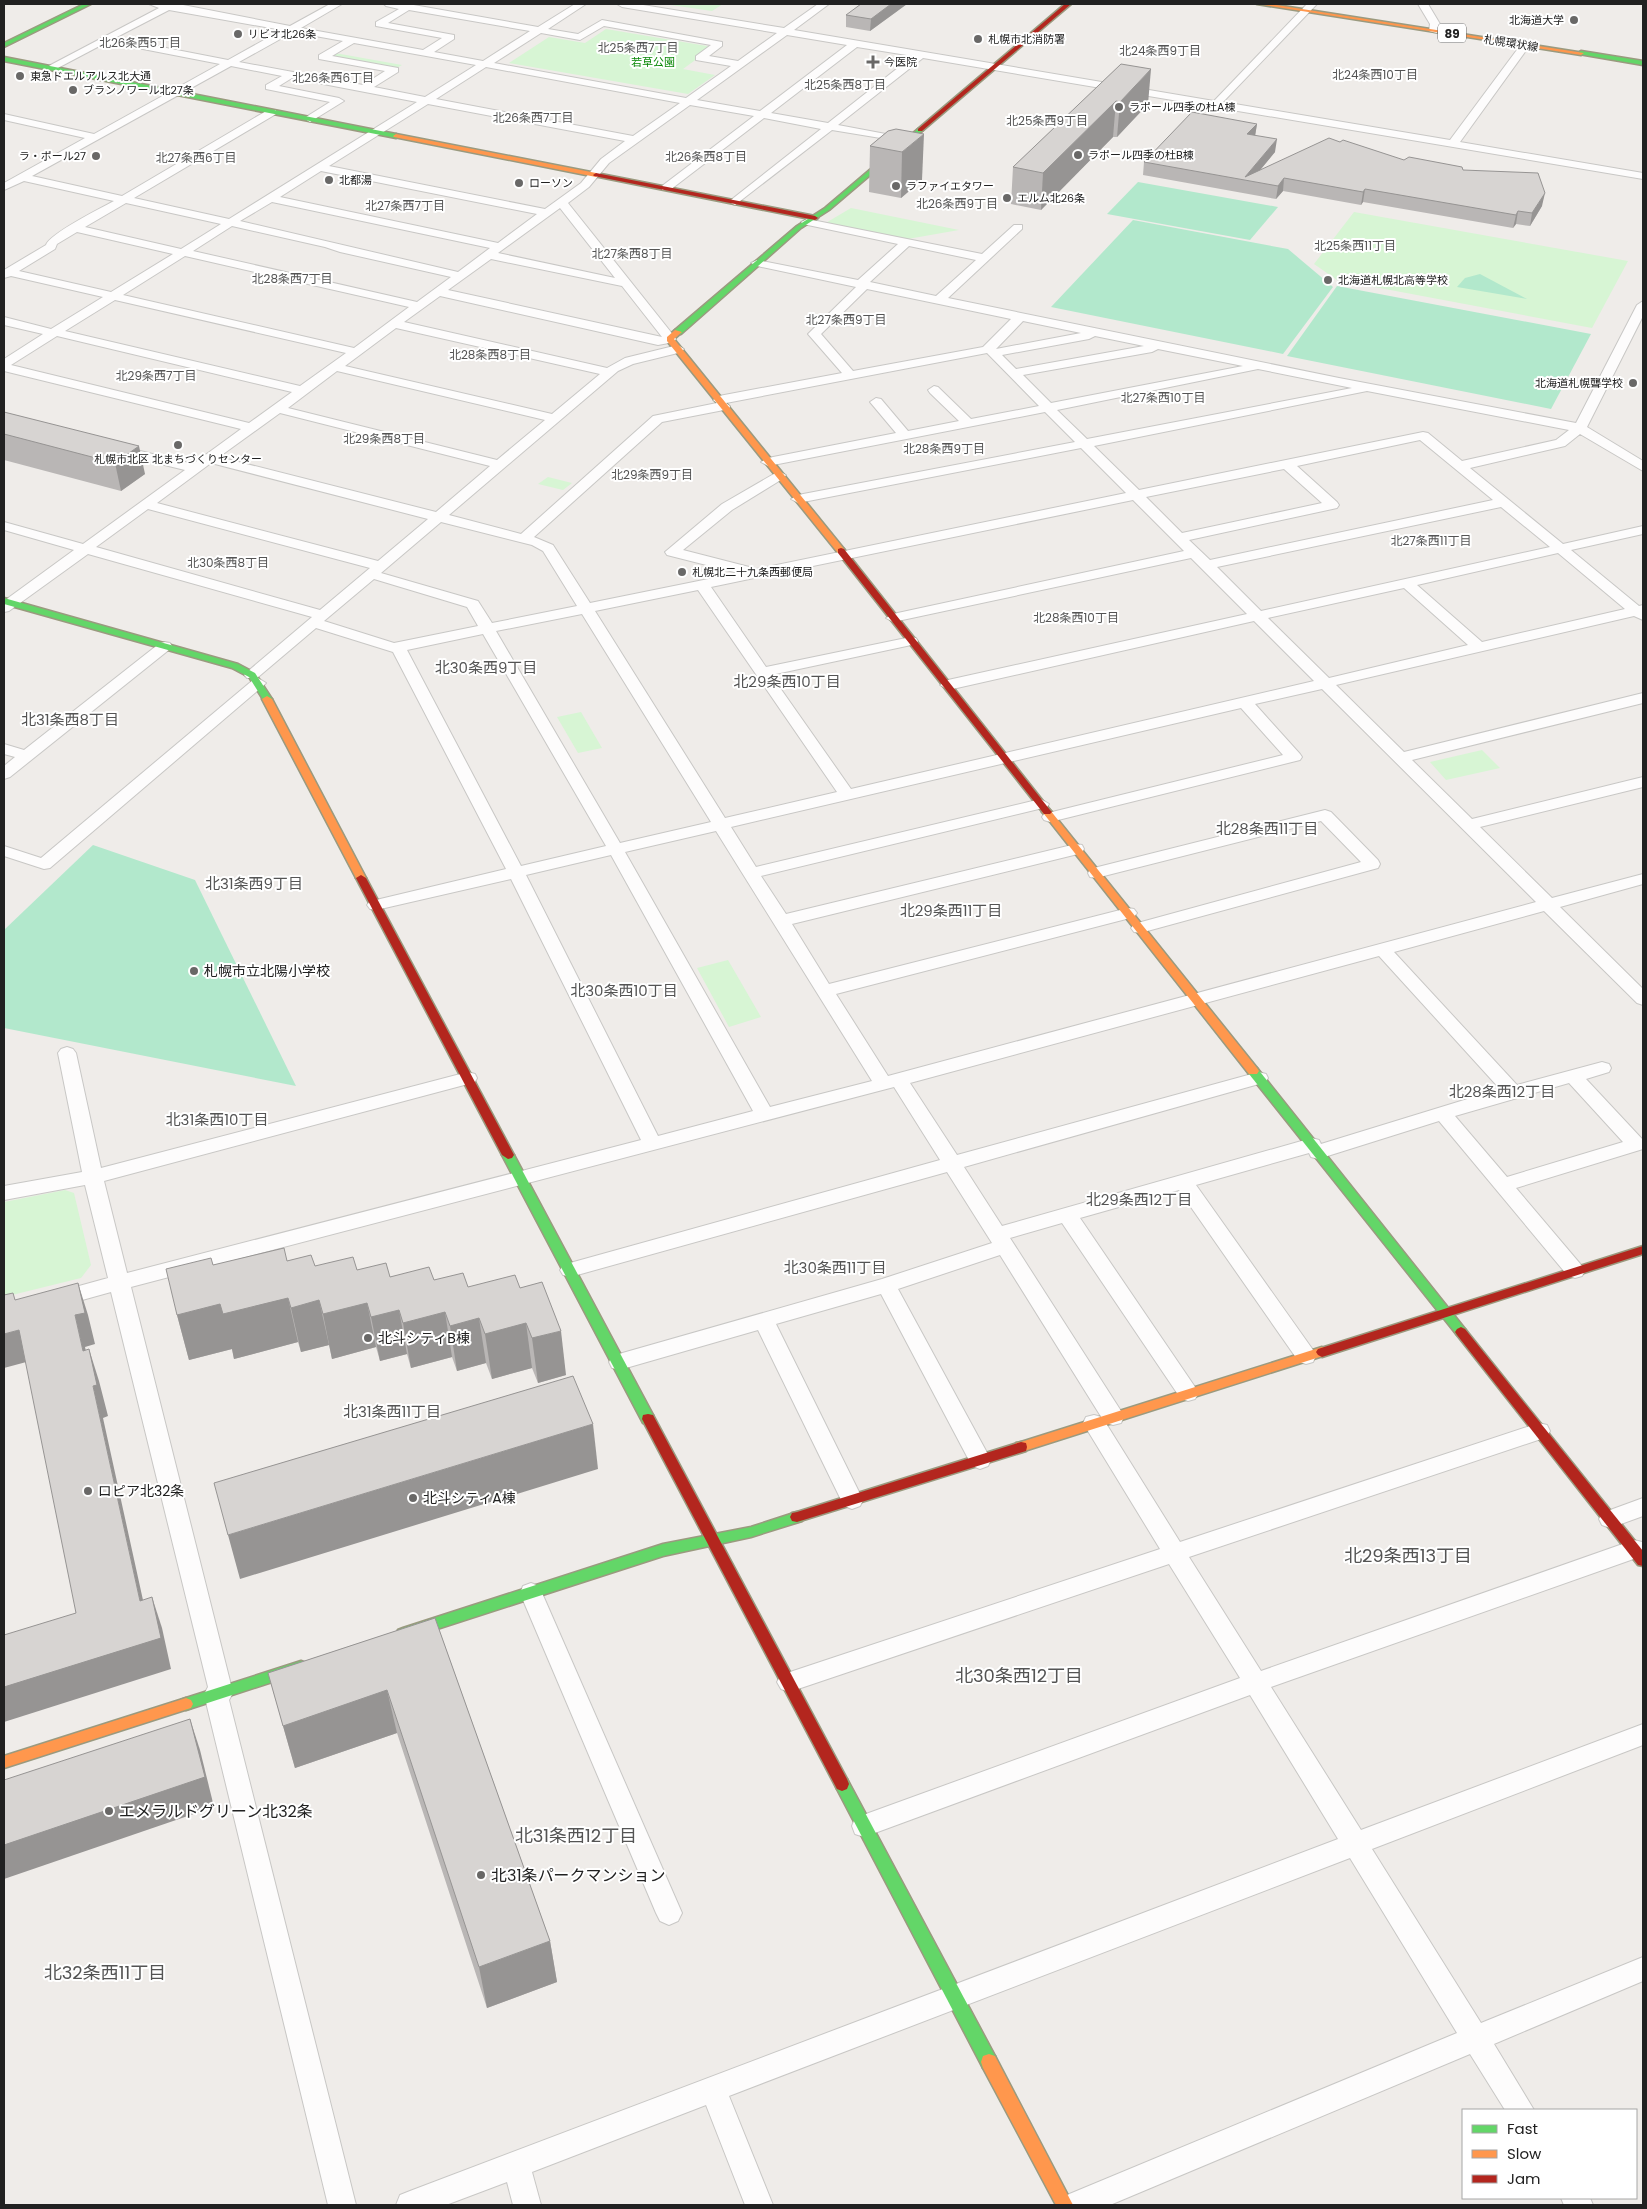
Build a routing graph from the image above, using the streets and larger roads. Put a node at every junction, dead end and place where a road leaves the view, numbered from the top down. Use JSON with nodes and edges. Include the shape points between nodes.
{"nodes":[{"id":1,"x":88,"y":4,"type":"edge"},
{"id":2,"x":154,"y":4,"type":"edge"},
{"id":3,"x":337,"y":4,"type":"edge"},
{"id":4,"x":389,"y":4,"type":"edge"},
{"id":5,"x":581,"y":4,"type":"edge"},
{"id":6,"x":622,"y":4,"type":"edge"},
{"id":7,"x":824,"y":4,"type":"edge"},
{"id":8,"x":1068,"y":4,"type":"edge"},
{"id":9,"x":1260,"y":4,"type":"edge"},
{"id":10,"x":1423,"y":4,"type":"edge"},
{"id":11,"x":171,"y":5,"type":"edge"},
{"id":12,"x":408,"y":7,"type":"junction"},
{"id":13,"x":1308,"y":7,"type":"edge"},
{"id":14,"x":292,"y":29,"type":"junction"},
{"id":15,"x":539,"y":30,"type":"junction"},
{"id":16,"x":786,"y":31,"type":"junction"},
{"id":17,"x":1434,"y":31,"type":"junction"},
{"id":18,"x":104,"y":40,"type":"junction"},
{"id":19,"x":352,"y":40,"type":"junction"},
{"id":20,"x":856,"y":43,"type":"junction"},
{"id":21,"x":4,"y":45,"type":"edge"},
{"id":22,"x":1525,"y":45,"type":"junction"},
{"id":23,"x":425,"y":53,"type":"junction"},
{"id":24,"x":922,"y":54,"type":"junction"},
{"id":25,"x":4,"y":59,"type":"edge"},
{"id":26,"x":229,"y":63,"type":"junction"},
{"id":27,"x":1643,"y":63,"type":"edge"},
{"id":28,"x":485,"y":64,"type":"junction"},
{"id":29,"x":740,"y":64,"type":"junction"},
{"id":30,"x":995,"y":66,"type":"junction"},
{"id":31,"x":50,"y":68,"type":"junction"},
{"id":32,"x":290,"y":75,"type":"junction"},
{"id":33,"x":364,"y":89,"type":"junction"},
{"id":34,"x":176,"y":93,"type":"junction"},
{"id":35,"x":426,"y":100,"type":"junction"},
{"id":36,"x":689,"y":101,"type":"junction"},
{"id":37,"x":1216,"y":104,"type":"junction"},
{"id":38,"x":272,"y":112,"type":"junction"},
{"id":39,"x":763,"y":114,"type":"junction"},
{"id":40,"x":4,"y":117,"type":"edge"},
{"id":41,"x":310,"y":119,"type":"junction"},
{"id":42,"x":831,"y":127,"type":"junction"},
{"id":43,"x":376,"y":132,"type":"junction"},
{"id":44,"x":95,"y":137,"type":"junction"},
{"id":45,"x":635,"y":140,"type":"junction"},
{"id":46,"x":908,"y":141,"type":"junction"},
{"id":47,"x":1453,"y":144,"type":"junction"},
{"id":48,"x":318,"y":168,"type":"junction"},
{"id":49,"x":594,"y":174,"type":"junction"},
{"id":50,"x":20,"y":175,"type":"junction"},
{"id":51,"x":1643,"y":176,"type":"edge"},
{"id":52,"x":4,"y":187,"type":"edge"},
{"id":53,"x":666,"y":188,"type":"junction"},
{"id":54,"x":269,"y":198,"type":"junction"},
{"id":55,"x":124,"y":199,"type":"junction"},
{"id":56,"x":562,"y":202,"type":"junction"},
{"id":57,"x":735,"y":202,"type":"junction"},
{"id":58,"x":546,"y":213,"type":"junction"},
{"id":59,"x":811,"y":220,"type":"junction"},
{"id":60,"x":231,"y":222,"type":"junction"},
{"id":61,"x":1018,"y":227,"type":"dead end"},
{"id":62,"x":74,"y":228,"type":"junction"},
{"id":63,"x":907,"y":242,"type":"junction"},
{"id":64,"x":500,"y":247,"type":"junction"},
{"id":65,"x":182,"y":252,"type":"junction"},
{"id":66,"x":488,"y":256,"type":"junction"},
{"id":67,"x":983,"y":258,"type":"junction"},
{"id":68,"x":757,"y":263,"type":"junction"},
{"id":69,"x":6,"y":274,"type":"edge"},
{"id":70,"x":460,"y":276,"type":"junction"},
{"id":71,"x":624,"y":283,"type":"junction"},
{"id":72,"x":863,"y":285,"type":"junction"},
{"id":73,"x":439,"y":292,"type":"junction"},
{"id":74,"x":112,"y":296,"type":"junction"},
{"id":75,"x":939,"y":300,"type":"junction"},
{"id":76,"x":1643,"y":305,"type":"edge"},
{"id":77,"x":420,"y":306,"type":"junction"},
{"id":78,"x":1020,"y":317,"type":"junction"},
{"id":79,"x":4,"y":321,"type":"edge"},
{"id":80,"x":395,"y":324,"type":"junction"},
{"id":81,"x":53,"y":333,"type":"junction"},
{"id":82,"x":1100,"y":333,"type":"junction"},
{"id":83,"x":674,"y":344,"type":"junction"},
{"id":84,"x":1163,"y":346,"type":"junction"},
{"id":85,"x":991,"y":351,"type":"junction"},
{"id":86,"x":357,"y":352,"type":"junction"},
{"id":87,"x":4,"y":366,"type":"edge"},
{"id":88,"x":1261,"y":366,"type":"junction"},
{"id":89,"x":335,"y":367,"type":"junction"},
{"id":90,"x":609,"y":372,"type":"junction"},
{"id":91,"x":1014,"y":374,"type":"junction"},
{"id":92,"x":850,"y":375,"type":"junction"},
{"id":93,"x":1373,"y":388,"type":"junction"},
{"id":94,"x":934,"y":390,"type":"dead end"},
{"id":95,"x":303,"y":391,"type":"junction"},
{"id":96,"x":876,"y":402,"type":"dead end"},
{"id":97,"x":721,"y":403,"type":"junction"},
{"id":98,"x":1047,"y":407,"type":"junction"},
{"id":99,"x":278,"y":409,"type":"junction"},
{"id":100,"x":555,"y":418,"type":"junction"},
{"id":101,"x":968,"y":423,"type":"junction"},
{"id":102,"x":253,"y":428,"type":"junction"},
{"id":103,"x":1580,"y":428,"type":"junction"},
{"id":104,"x":905,"y":435,"type":"junction"},
{"id":105,"x":1084,"y":443,"type":"junction"},
{"id":106,"x":100,"y":444,"type":"edge"},
{"id":107,"x":210,"y":459,"type":"junction"},
{"id":108,"x":768,"y":462,"type":"junction"},
{"id":109,"x":1287,"y":464,"type":"junction"},
{"id":110,"x":500,"y":465,"type":"junction"},
{"id":111,"x":1459,"y":466,"type":"junction"},
{"id":112,"x":1643,"y":467,"type":"edge"},
{"id":113,"x":196,"y":469,"type":"junction"},
{"id":114,"x":779,"y":475,"type":"junction"},
{"id":115,"x":1137,"y":495,"type":"junction"},
{"id":116,"x":798,"y":499,"type":"junction"},
{"id":117,"x":1503,"y":502,"type":"junction"},
{"id":118,"x":147,"y":505,"type":"junction"},
{"id":119,"x":438,"y":517,"type":"junction"},
{"id":120,"x":4,"y":526,"type":"edge"},
{"id":121,"x":1643,"y":530,"type":"edge"},
{"id":122,"x":524,"y":538,"type":"junction"},
{"id":123,"x":1180,"y":538,"type":"junction"},
{"id":124,"x":85,"y":549,"type":"junction"},
{"id":125,"x":1560,"y":549,"type":"junction"},
{"id":126,"x":1195,"y":553,"type":"junction"},
{"id":127,"x":843,"y":556,"type":"junction"},
{"id":128,"x":1207,"y":565,"type":"junction"},
{"id":129,"x":376,"y":570,"type":"junction"},
{"id":130,"x":759,"y":574,"type":"junction"},
{"id":131,"x":1406,"y":582,"type":"junction"},
{"id":132,"x":702,"y":585,"type":"junction"},
{"id":133,"x":6,"y":604,"type":"edge"},
{"id":134,"x":586,"y":609,"type":"junction"},
{"id":135,"x":1641,"y":612,"type":"edge"},
{"id":136,"x":1257,"y":615,"type":"junction"},
{"id":137,"x":892,"y":618,"type":"junction"},
{"id":138,"x":318,"y":619,"type":"junction"},
{"id":139,"x":489,"y":629,"type":"junction"},
{"id":140,"x":911,"y":641,"type":"junction"},
{"id":141,"x":165,"y":646,"type":"junction"},
{"id":142,"x":398,"y":647,"type":"junction"},
{"id":143,"x":1479,"y":647,"type":"junction"},
{"id":144,"x":762,"y":672,"type":"junction"},
{"id":145,"x":255,"y":679,"type":"junction"},
{"id":146,"x":1325,"y":682,"type":"junction"},
{"id":147,"x":948,"y":685,"type":"junction"},
{"id":148,"x":1643,"y":698,"type":"edge"},
{"id":149,"x":1243,"y":702,"type":"junction"},
{"id":150,"x":4,"y":749,"type":"edge"},
{"id":151,"x":27,"y":756,"type":"junction"},
{"id":152,"x":1003,"y":757,"type":"junction"},
{"id":153,"x":1401,"y":758,"type":"junction"},
{"id":154,"x":4,"y":774,"type":"edge"},
{"id":155,"x":1643,"y":782,"type":"edge"},
{"id":156,"x":846,"y":794,"type":"junction"},
{"id":157,"x":1046,"y":810,"type":"junction"},
{"id":158,"x":720,"y":824,"type":"junction"},
{"id":159,"x":1468,"y":825,"type":"junction"},
{"id":160,"x":615,"y":848,"type":"junction"},
{"id":161,"x":1076,"y":849,"type":"junction"},
{"id":162,"x":4,"y":851,"type":"edge"},
{"id":163,"x":516,"y":872,"type":"junction"},
{"id":164,"x":751,"y":873,"type":"junction"},
{"id":165,"x":1096,"y":873,"type":"junction"},
{"id":166,"x":1643,"y":879,"type":"edge"},
{"id":167,"x":376,"y":905,"type":"junction"},
{"id":168,"x":1548,"y":905,"type":"junction"},
{"id":169,"x":1128,"y":913,"type":"junction"},
{"id":170,"x":781,"y":921,"type":"junction"},
{"id":171,"x":1140,"y":928,"type":"junction"},
{"id":172,"x":1382,"y":949,"type":"junction"},
{"id":173,"x":825,"y":991,"type":"junction"},
{"id":174,"x":1642,"y":997,"type":"edge"},
{"id":175,"x":1196,"y":998,"type":"junction"},
{"id":176,"x":67,"y":1053,"type":"dead end"},
{"id":177,"x":1602,"y":1068,"type":"dead end"},
{"id":178,"x":1573,"y":1076,"type":"junction"},
{"id":179,"x":468,"y":1078,"type":"junction"},
{"id":180,"x":1259,"y":1078,"type":"junction"},
{"id":181,"x":891,"y":1082,"type":"junction"},
{"id":182,"x":1513,"y":1092,"type":"junction"},
{"id":183,"x":1443,"y":1114,"type":"junction"},
{"id":184,"x":765,"y":1115,"type":"junction"},
{"id":185,"x":652,"y":1144,"type":"junction"},
{"id":186,"x":1315,"y":1148,"type":"junction"},
{"id":187,"x":952,"y":1164,"type":"junction"},
{"id":188,"x":93,"y":1177,"type":"junction"},
{"id":189,"x":521,"y":1179,"type":"junction"},
{"id":190,"x":1183,"y":1182,"type":"junction"},
{"id":191,"x":1504,"y":1185,"type":"junction"},
{"id":192,"x":4,"y":1193,"type":"edge"},
{"id":193,"x":1067,"y":1215,"type":"junction"},
{"id":194,"x":1000,"y":1241,"type":"junction"},
{"id":195,"x":1643,"y":1250,"type":"edge"},
{"id":196,"x":570,"y":1270,"type":"junction"},
{"id":197,"x":1575,"y":1271,"type":"junction"},
{"id":198,"x":119,"y":1282,"type":"junction"},
{"id":199,"x":886,"y":1285,"type":"junction"},
{"id":200,"x":40,"y":1304,"type":"edge"},
{"id":201,"x":1445,"y":1313,"type":"junction"},
{"id":202,"x":764,"y":1320,"type":"junction"},
{"id":203,"x":1306,"y":1356,"type":"junction"},
{"id":204,"x":619,"y":1362,"type":"junction"},
{"id":205,"x":1188,"y":1393,"type":"junction"},
{"id":206,"x":1103,"y":1420,"type":"junction"},
{"id":207,"x":1540,"y":1430,"type":"junction"},
{"id":208,"x":980,"y":1460,"type":"junction"},
{"id":209,"x":852,"y":1500,"type":"junction"},
{"id":210,"x":1643,"y":1507,"type":"edge"},
{"id":211,"x":1610,"y":1520,"type":"junction"},
{"id":212,"x":714,"y":1539,"type":"junction"},
{"id":213,"x":1175,"y":1554,"type":"junction"},
{"id":214,"x":1639,"y":1555,"type":"edge"},
{"id":215,"x":531,"y":1593,"type":"junction"},
{"id":216,"x":390,"y":1638,"type":"edge"},
{"id":217,"x":315,"y":1662,"type":"edge"},
{"id":218,"x":788,"y":1682,"type":"junction"},
{"id":219,"x":1254,"y":1683,"type":"junction"},
{"id":220,"x":218,"y":1694,"type":"junction"},
{"id":221,"x":1643,"y":1734,"type":"edge"},
{"id":222,"x":4,"y":1762,"type":"edge"},
{"id":223,"x":864,"y":1826,"type":"junction"},
{"id":224,"x":1355,"y":1845,"type":"junction"},
{"id":225,"x":669,"y":1913,"type":"dead end"},
{"id":226,"x":1643,"y":1969,"type":"edge"},
{"id":227,"x":955,"y":1998,"type":"junction"},
{"id":228,"x":1476,"y":2040,"type":"junction"},
{"id":229,"x":714,"y":2090,"type":"junction"},
{"id":230,"x":1519,"y":2109,"type":"edge"},
{"id":231,"x":516,"y":2165,"type":"junction"},
{"id":232,"x":342,"y":2205,"type":"edge"},
{"id":233,"x":410,"y":2205,"type":"edge"},
{"id":234,"x":527,"y":2205,"type":"edge"},
{"id":235,"x":759,"y":2205,"type":"edge"},
{"id":236,"x":1065,"y":2205,"type":"edge"},
{"id":237,"x":1078,"y":2205,"type":"edge"}],
"edges":[{"from":1,"to":21,"type":"street"},
{"from":2,"to":11,"type":"street"},
{"from":3,"to":14,"type":"street"},
{"from":4,"to":12,"type":"street"},
{"from":5,"to":15,"type":"street"},
{"from":6,"to":16,"type":"street"},
{"from":7,"to":16,"type":"street"},
{"from":8,"to":30,"type":"street"},
{"from":9,"to":13,"type":"street","name":"札幌環状線","number":"89"},
{"from":10,"to":17,"type":"street","via":[[1435,24]]},
{"from":11,"to":14,"type":"street"},
{"from":11,"to":18,"type":"street"},
{"from":12,"to":15,"type":"street"},
{"from":12,"to":23,"type":"street","via":[[380,24],[451,37]]},
{"from":13,"to":17,"type":"street","name":"札幌環状線","number":"89"},
{"from":13,"to":37,"type":"street"},
{"from":14,"to":19,"type":"street"},
{"from":14,"to":26,"type":"street"},
{"from":15,"to":28,"type":"street"},
{"from":15,"to":29,"type":"street","via":[[580,37],[602,23],[719,44],[700,58]]},
{"from":16,"to":20,"type":"street"},
{"from":16,"to":29,"type":"street"},
{"from":17,"to":22,"type":"street","name":"札幌環状線","number":"89"},
{"from":18,"to":26,"type":"street"},
{"from":18,"to":31,"type":"street"},
{"from":19,"to":23,"type":"street"},
{"from":19,"to":33,"type":"street","via":[[323,57],[394,70]]},
{"from":20,"to":24,"type":"street"},
{"from":20,"to":39,"type":"street"},
{"from":22,"to":27,"type":"street","name":"札幌環状線","number":"89"},
{"from":22,"to":47,"type":"street"},
{"from":23,"to":28,"type":"street"},
{"from":24,"to":30,"type":"street"},
{"from":24,"to":42,"type":"street"},
{"from":25,"to":31,"type":"street"},
{"from":26,"to":32,"type":"street"},
{"from":26,"to":34,"type":"street"},
{"from":28,"to":35,"type":"street"},
{"from":28,"to":36,"type":"street"},
{"from":29,"to":36,"type":"street"},
{"from":30,"to":37,"type":"street"},
{"from":30,"to":46,"type":"street"},
{"from":31,"to":34,"type":"street"},
{"from":32,"to":33,"type":"street"},
{"from":32,"to":41,"type":"street","via":[[270,87],[340,100]]},
{"from":33,"to":35,"type":"street"},
{"from":34,"to":38,"type":"street"},
{"from":34,"to":44,"type":"street"},
{"from":35,"to":43,"type":"street"},
{"from":35,"to":45,"type":"street"},
{"from":36,"to":39,"type":"street"},
{"from":36,"to":45,"type":"street"},
{"from":37,"to":47,"type":"street"},
{"from":38,"to":41,"type":"street"},
{"from":38,"to":55,"type":"street"},
{"from":39,"to":42,"type":"street"},
{"from":39,"to":53,"type":"street"},
{"from":40,"to":44,"type":"street"},
{"from":41,"to":43,"type":"street"},
{"from":42,"to":46,"type":"street"},
{"from":42,"to":57,"type":"street"},
{"from":43,"to":48,"type":"street"},
{"from":43,"to":49,"type":"street"},
{"from":44,"to":50,"type":"street"},
{"from":45,"to":49,"type":"street","via":[[605,161]]},
{"from":46,"to":59,"type":"street"},
{"from":47,"to":51,"type":"street"},
{"from":48,"to":54,"type":"street"},
{"from":48,"to":58,"type":"street"},
{"from":49,"to":53,"type":"street"},
{"from":49,"to":56,"type":"street"},
{"from":50,"to":52,"type":"street"},
{"from":50,"to":55,"type":"street"},
{"from":53,"to":57,"type":"street"},
{"from":54,"to":60,"type":"street"},
{"from":54,"to":64,"type":"street"},
{"from":55,"to":60,"type":"street"},
{"from":55,"to":62,"type":"street"},
{"from":56,"to":58,"type":"street"},
{"from":56,"to":71,"type":"street"},
{"from":57,"to":59,"type":"street"},
{"from":58,"to":64,"type":"street"},
{"from":59,"to":63,"type":"street"},
{"from":59,"to":68,"type":"street"},
{"from":60,"to":65,"type":"street"},
{"from":60,"to":70,"type":"street"},
{"from":61,"to":67,"type":"street"},
{"from":62,"to":65,"type":"street"},
{"from":62,"to":69,"type":"street","via":[[52,242],[51,247]]},
{"from":63,"to":67,"type":"street"},
{"from":63,"to":72,"type":"street"},
{"from":64,"to":66,"type":"street"},
{"from":65,"to":74,"type":"street"},
{"from":65,"to":77,"type":"street"},
{"from":66,"to":70,"type":"street"},
{"from":66,"to":71,"type":"street"},
{"from":67,"to":75,"type":"street"},
{"from":68,"to":72,"type":"street"},
{"from":68,"to":83,"type":"street"},
{"from":69,"to":74,"type":"street"},
{"from":70,"to":73,"type":"street"},
{"from":71,"to":83,"type":"street"},
{"from":72,"to":75,"type":"street"},
{"from":72,"to":92,"type":"street","via":[[814,334]]},
{"from":73,"to":77,"type":"street"},
{"from":73,"to":83,"type":"street"},
{"from":74,"to":81,"type":"street"},
{"from":74,"to":86,"type":"street"},
{"from":75,"to":78,"type":"street"},
{"from":76,"to":103,"type":"street"},
{"from":77,"to":80,"type":"street"},
{"from":78,"to":82,"type":"street"},
{"from":78,"to":85,"type":"street","via":[[989,347]]},
{"from":79,"to":81,"type":"street"},
{"from":80,"to":86,"type":"street"},
{"from":80,"to":90,"type":"street"},
{"from":81,"to":87,"type":"street"},
{"from":81,"to":95,"type":"street"},
{"from":82,"to":84,"type":"street"},
{"from":82,"to":85,"type":"street"},
{"from":83,"to":90,"type":"street"},
{"from":83,"to":97,"type":"street"},
{"from":84,"to":88,"type":"street"},
{"from":84,"to":91,"type":"street"},
{"from":85,"to":91,"type":"street"},
{"from":85,"to":92,"type":"street"},
{"from":86,"to":89,"type":"street"},
{"from":87,"to":102,"type":"street"},
{"from":88,"to":93,"type":"street"},
{"from":88,"to":98,"type":"street"},
{"from":89,"to":95,"type":"street"},
{"from":89,"to":100,"type":"street"},
{"from":90,"to":100,"type":"street"},
{"from":91,"to":98,"type":"street"},
{"from":92,"to":97,"type":"street"},
{"from":93,"to":103,"type":"street"},
{"from":93,"to":105,"type":"street"},
{"from":94,"to":101,"type":"street"},
{"from":95,"to":99,"type":"street"},
{"from":96,"to":104,"type":"street"},
{"from":97,"to":108,"type":"street"},
{"from":97,"to":122,"type":"street","via":[[658,419]]},
{"from":98,"to":101,"type":"street"},
{"from":98,"to":105,"type":"street"},
{"from":99,"to":102,"type":"street"},
{"from":99,"to":110,"type":"street"},
{"from":100,"to":110,"type":"street"},
{"from":101,"to":104,"type":"street"},
{"from":102,"to":107,"type":"street"},
{"from":103,"to":111,"type":"street","via":[[1560,443]]},
{"from":103,"to":112,"type":"street"},
{"from":104,"to":108,"type":"street"},
{"from":105,"to":115,"type":"street"},
{"from":105,"to":116,"type":"street"},
{"from":106,"to":113,"type":"street"},
{"from":107,"to":113,"type":"street"},
{"from":107,"to":119,"type":"street"},
{"from":108,"to":114,"type":"street"},
{"from":109,"to":111,"type":"street","via":[[1423,436]]},
{"from":109,"to":115,"type":"street"},
{"from":109,"to":123,"type":"street","via":[[1332,505]]},
{"from":110,"to":119,"type":"street"},
{"from":111,"to":117,"type":"street"},
{"from":113,"to":118,"type":"street"},
{"from":114,"to":116,"type":"street"},
{"from":114,"to":130,"type":"street","via":[[727,507],[672,552]]},
{"from":115,"to":123,"type":"street"},
{"from":115,"to":127,"type":"street"},
{"from":116,"to":127,"type":"street"},
{"from":117,"to":125,"type":"street"},
{"from":117,"to":128,"type":"street"},
{"from":118,"to":124,"type":"street"},
{"from":118,"to":129,"type":"street"},
{"from":119,"to":122,"type":"street"},
{"from":119,"to":129,"type":"street"},
{"from":120,"to":124,"type":"street"},
{"from":121,"to":125,"type":"street"},
{"from":122,"to":134,"type":"street","via":[[548,548]]},
{"from":123,"to":126,"type":"street"},
{"from":124,"to":133,"type":"street"},
{"from":124,"to":138,"type":"street"},
{"from":125,"to":131,"type":"street"},
{"from":125,"to":135,"type":"street"},
{"from":126,"to":128,"type":"street"},
{"from":126,"to":137,"type":"street"},
{"from":127,"to":130,"type":"street"},
{"from":127,"to":137,"type":"street"},
{"from":128,"to":136,"type":"street"},
{"from":129,"to":138,"type":"street"},
{"from":129,"to":139,"type":"street","via":[[473,604]]},
{"from":130,"to":132,"type":"street"},
{"from":131,"to":136,"type":"street"},
{"from":131,"to":143,"type":"street"},
{"from":132,"to":134,"type":"street"},
{"from":132,"to":144,"type":"street"},
{"from":133,"to":141,"type":"street"},
{"from":134,"to":139,"type":"street"},
{"from":134,"to":158,"type":"street"},
{"from":135,"to":143,"type":"street"},
{"from":136,"to":146,"type":"street"},
{"from":136,"to":147,"type":"street"},
{"from":137,"to":140,"type":"street"},
{"from":138,"to":142,"type":"street","via":[[393,648]]},
{"from":138,"to":145,"type":"street"},
{"from":139,"to":142,"type":"street"},
{"from":139,"to":160,"type":"street"},
{"from":140,"to":144,"type":"street"},
{"from":140,"to":147,"type":"street"},
{"from":141,"to":145,"type":"street","via":[[235,666]]},
{"from":141,"to":151,"type":"street"},
{"from":142,"to":163,"type":"street"},
{"from":143,"to":146,"type":"street"},
{"from":144,"to":156,"type":"street"},
{"from":145,"to":162,"type":"street","via":[[44,864]]},
{"from":145,"to":167,"type":"street"},
{"from":146,"to":149,"type":"street"},
{"from":146,"to":153,"type":"street"},
{"from":147,"to":152,"type":"street"},
{"from":148,"to":153,"type":"street"},
{"from":149,"to":152,"type":"street"},
{"from":149,"to":157,"type":"street","via":[[1294,757]]},
{"from":150,"to":151,"type":"street"},
{"from":151,"to":154,"type":"street"},
{"from":152,"to":156,"type":"street"},
{"from":152,"to":157,"type":"street"},
{"from":153,"to":159,"type":"street"},
{"from":155,"to":159,"type":"street"},
{"from":156,"to":158,"type":"street"},
{"from":157,"to":161,"type":"street"},
{"from":157,"to":164,"type":"street"},
{"from":158,"to":160,"type":"street"},
{"from":158,"to":164,"type":"street"},
{"from":159,"to":168,"type":"street"},
{"from":160,"to":163,"type":"street"},
{"from":160,"to":184,"type":"street"},
{"from":161,"to":165,"type":"street"},
{"from":161,"to":170,"type":"street"},
{"from":163,"to":167,"type":"street"},
{"from":163,"to":185,"type":"street"},
{"from":164,"to":170,"type":"street"},
{"from":165,"to":169,"type":"street"},
{"from":165,"to":171,"type":"street","via":[[1325,815],[1372,864]]},
{"from":166,"to":168,"type":"street"},
{"from":167,"to":179,"type":"street"},
{"from":168,"to":172,"type":"street"},
{"from":168,"to":174,"type":"street"},
{"from":169,"to":171,"type":"street"},
{"from":169,"to":173,"type":"street"},
{"from":170,"to":173,"type":"street"},
{"from":171,"to":175,"type":"street"},
{"from":172,"to":175,"type":"street"},
{"from":172,"to":182,"type":"street"},
{"from":173,"to":181,"type":"street"},
{"from":175,"to":180,"type":"street"},
{"from":175,"to":181,"type":"street"},
{"from":176,"to":188,"type":"street"},
{"from":177,"to":178,"type":"street"},
{"from":178,"to":182,"type":"street"},
{"from":178,"to":191,"type":"street","via":[[1636,1145]]},
{"from":179,"to":188,"type":"street"},
{"from":179,"to":189,"type":"street"},
{"from":180,"to":186,"type":"street"},
{"from":180,"to":187,"type":"street"},
{"from":181,"to":184,"type":"street"},
{"from":181,"to":187,"type":"street"},
{"from":182,"to":183,"type":"street"},
{"from":183,"to":186,"type":"street"},
{"from":183,"to":191,"type":"street"},
{"from":184,"to":185,"type":"street"},
{"from":185,"to":189,"type":"street"},
{"from":186,"to":190,"type":"street"},
{"from":186,"to":201,"type":"street"},
{"from":187,"to":194,"type":"street"},
{"from":187,"to":196,"type":"street"},
{"from":188,"to":192,"type":"street"},
{"from":188,"to":198,"type":"street"},
{"from":189,"to":196,"type":"street"},
{"from":189,"to":198,"type":"street"},
{"from":190,"to":193,"type":"street"},
{"from":190,"to":203,"type":"street"},
{"from":191,"to":197,"type":"street"},
{"from":193,"to":194,"type":"street"},
{"from":193,"to":205,"type":"street"},
{"from":194,"to":199,"type":"street"},
{"from":194,"to":206,"type":"street"},
{"from":195,"to":197,"type":"street"},
{"from":196,"to":204,"type":"street"},
{"from":197,"to":201,"type":"street"},
{"from":198,"to":200,"type":"street"},
{"from":198,"to":220,"type":"street"},
{"from":199,"to":202,"type":"street"},
{"from":199,"to":208,"type":"street"},
{"from":201,"to":203,"type":"street"},
{"from":201,"to":207,"type":"street"},
{"from":202,"to":204,"type":"street"},
{"from":202,"to":209,"type":"street"},
{"from":203,"to":205,"type":"street"},
{"from":204,"to":212,"type":"street"},
{"from":205,"to":206,"type":"street"},
{"from":206,"to":208,"type":"street"},
{"from":206,"to":213,"type":"street"},
{"from":207,"to":211,"type":"street"},
{"from":207,"to":213,"type":"street"},
{"from":208,"to":209,"type":"street"},
{"from":209,"to":212,"type":"street","via":[[751,1532]]},
{"from":210,"to":211,"type":"street"},
{"from":211,"to":214,"type":"street"},
{"from":212,"to":215,"type":"street","via":[[663,1550]]},
{"from":212,"to":218,"type":"street"},
{"from":213,"to":218,"type":"street"},
{"from":213,"to":219,"type":"street"},
{"from":214,"to":219,"type":"street"},
{"from":215,"to":216,"type":"street"},
{"from":215,"to":225,"type":"street"},
{"from":217,"to":220,"type":"street"},
{"from":218,"to":223,"type":"street"},
{"from":219,"to":223,"type":"street"},
{"from":219,"to":224,"type":"street"},
{"from":220,"to":222,"type":"street"},
{"from":220,"to":232,"type":"street"},
{"from":221,"to":224,"type":"street"},
{"from":223,"to":227,"type":"street"},
{"from":224,"to":227,"type":"street"},
{"from":224,"to":228,"type":"street"},
{"from":226,"to":228,"type":"street"},
{"from":227,"to":229,"type":"street"},
{"from":227,"to":236,"type":"street"},
{"from":228,"to":230,"type":"street"},
{"from":228,"to":237,"type":"street"},
{"from":229,"to":231,"type":"street"},
{"from":229,"to":235,"type":"street"},
{"from":231,"to":233,"type":"street"},
{"from":231,"to":234,"type":"street"}]}
